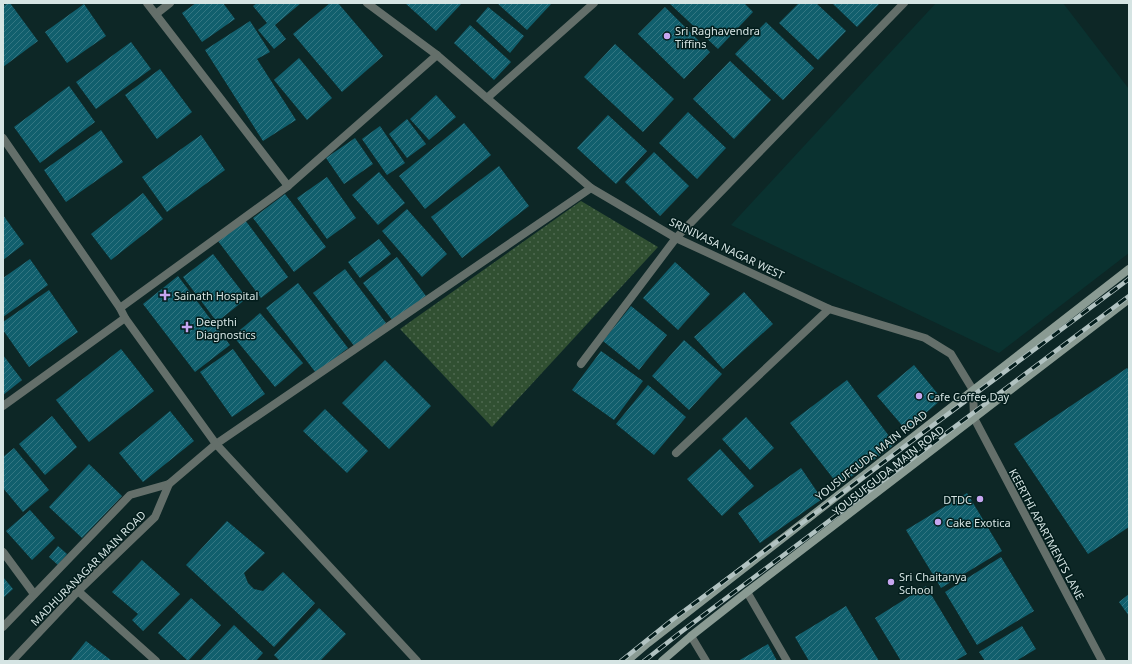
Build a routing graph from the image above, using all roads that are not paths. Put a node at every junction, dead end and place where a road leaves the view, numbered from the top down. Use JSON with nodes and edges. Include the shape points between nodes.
{"nodes":[{"id":1,"x":147,"y":3,"type":"edge"},
{"id":2,"x":170,"y":3,"type":"edge"},
{"id":3,"x":367,"y":3,"type":"edge"},
{"id":4,"x":594,"y":3,"type":"edge"},
{"id":5,"x":904,"y":3,"type":"edge"},
{"id":6,"x":156,"y":14,"type":"junction"},
{"id":7,"x":437,"y":54,"type":"junction"},
{"id":8,"x":487,"y":98,"type":"junction"},
{"id":9,"x":3,"y":138,"type":"edge"},
{"id":10,"x":288,"y":186,"type":"junction"},
{"id":11,"x":591,"y":188,"type":"junction"},
{"id":12,"x":676,"y":238,"type":"junction"},
{"id":13,"x":1129,"y":269,"type":"edge"},
{"id":14,"x":1128,"y":303,"type":"edge"},
{"id":15,"x":120,"y":308,"type":"junction"},
{"id":16,"x":829,"y":308,"type":"junction"},
{"id":17,"x":125,"y":318,"type":"junction"},
{"id":18,"x":581,"y":364,"type":"dead end"},
{"id":19,"x":973,"y":390,"type":"junction"},
{"id":20,"x":3,"y":406,"type":"edge"},
{"id":21,"x":974,"y":418,"type":"junction"},
{"id":22,"x":216,"y":444,"type":"junction"},
{"id":23,"x":676,"y":453,"type":"dead end"},
{"id":24,"x":169,"y":484,"type":"junction"},
{"id":25,"x":3,"y":552,"type":"edge"},
{"id":26,"x":78,"y":591,"type":"junction"},
{"id":27,"x":747,"y":592,"type":"junction"},
{"id":28,"x":34,"y":594,"type":"junction"},
{"id":29,"x":3,"y":627,"type":"edge"},
{"id":30,"x":691,"y":636,"type":"junction"},
{"id":31,"x":12,"y":661,"type":"edge"},
{"id":32,"x":156,"y":661,"type":"edge"},
{"id":33,"x":417,"y":661,"type":"edge"},
{"id":34,"x":627,"y":661,"type":"edge"},
{"id":35,"x":662,"y":661,"type":"edge"},
{"id":36,"x":706,"y":661,"type":"edge"},
{"id":37,"x":788,"y":661,"type":"edge"},
{"id":38,"x":1102,"y":661,"type":"edge"}],
"edges":[{"from":1,"to":6,"type":"street"},
{"from":2,"to":6,"type":"street"},
{"from":3,"to":7,"type":"street","name":"SRINIVASA NAGAR WEST"},
{"from":4,"to":8,"type":"street"},
{"from":5,"to":12,"type":"street"},
{"from":6,"to":10,"type":"street"},
{"from":7,"to":8,"type":"street","name":"SRINIVASA NAGAR WEST"},
{"from":7,"to":10,"type":"street"},
{"from":8,"to":11,"type":"street","name":"SRINIVASA NAGAR WEST"},
{"from":9,"to":15,"type":"street"},
{"from":10,"to":15,"type":"street"},
{"from":11,"to":12,"type":"street","name":"SRINIVASA NAGAR WEST"},
{"from":11,"to":22,"type":"street","name":"MADHURANAGAR MAIN ROAD"},
{"from":12,"to":16,"type":"street","name":"SRINIVASA NAGAR WEST"},
{"from":12,"to":18,"type":"street"},
{"from":13,"to":19,"type":"main road","name":"YOUSUFGUDA MAIN ROAD"},
{"from":14,"to":21,"type":"main road","name":"YOUSUFGUDA MAIN ROAD"},
{"from":15,"to":17,"type":"street"},
{"from":16,"to":19,"type":"street","name":"SRINIVASA NAGAR WEST","via":[[924,338],[951,354]]},
{"from":16,"to":23,"type":"street"},
{"from":17,"to":20,"type":"street"},
{"from":17,"to":22,"type":"street"},
{"from":19,"to":21,"type":"street","name":"SRINIVASA NAGAR WEST"},
{"from":19,"to":34,"type":"main road","name":"YOUSUFGUDA MAIN ROAD"},
{"from":21,"to":27,"type":"main road","name":"YOUSUFGUDA MAIN ROAD"},
{"from":21,"to":38,"type":"street","name":"KEERTHI APARTMENTS LANE"},
{"from":22,"to":24,"type":"street","name":"MADHURANAGAR MAIN ROAD"},
{"from":22,"to":33,"type":"street"},
{"from":24,"to":26,"type":"street","name":"MADHURANAGAR MAIN ROAD","via":[[155,517]]},
{"from":24,"to":28,"type":"street","name":"MADHURANAGAR MAIN ROAD","via":[[130,495]]},
{"from":25,"to":28,"type":"street"},
{"from":26,"to":31,"type":"street","name":"MADHURANAGAR MAIN ROAD"},
{"from":26,"to":32,"type":"street"},
{"from":27,"to":30,"type":"main road","name":"YOUSUFGUDA MAIN ROAD"},
{"from":27,"to":37,"type":"street"},
{"from":28,"to":29,"type":"street","name":"MADHURANAGAR MAIN ROAD"},
{"from":30,"to":35,"type":"main road","name":"YOUSUFGUDA MAIN ROAD"},
{"from":30,"to":36,"type":"street"}]}
